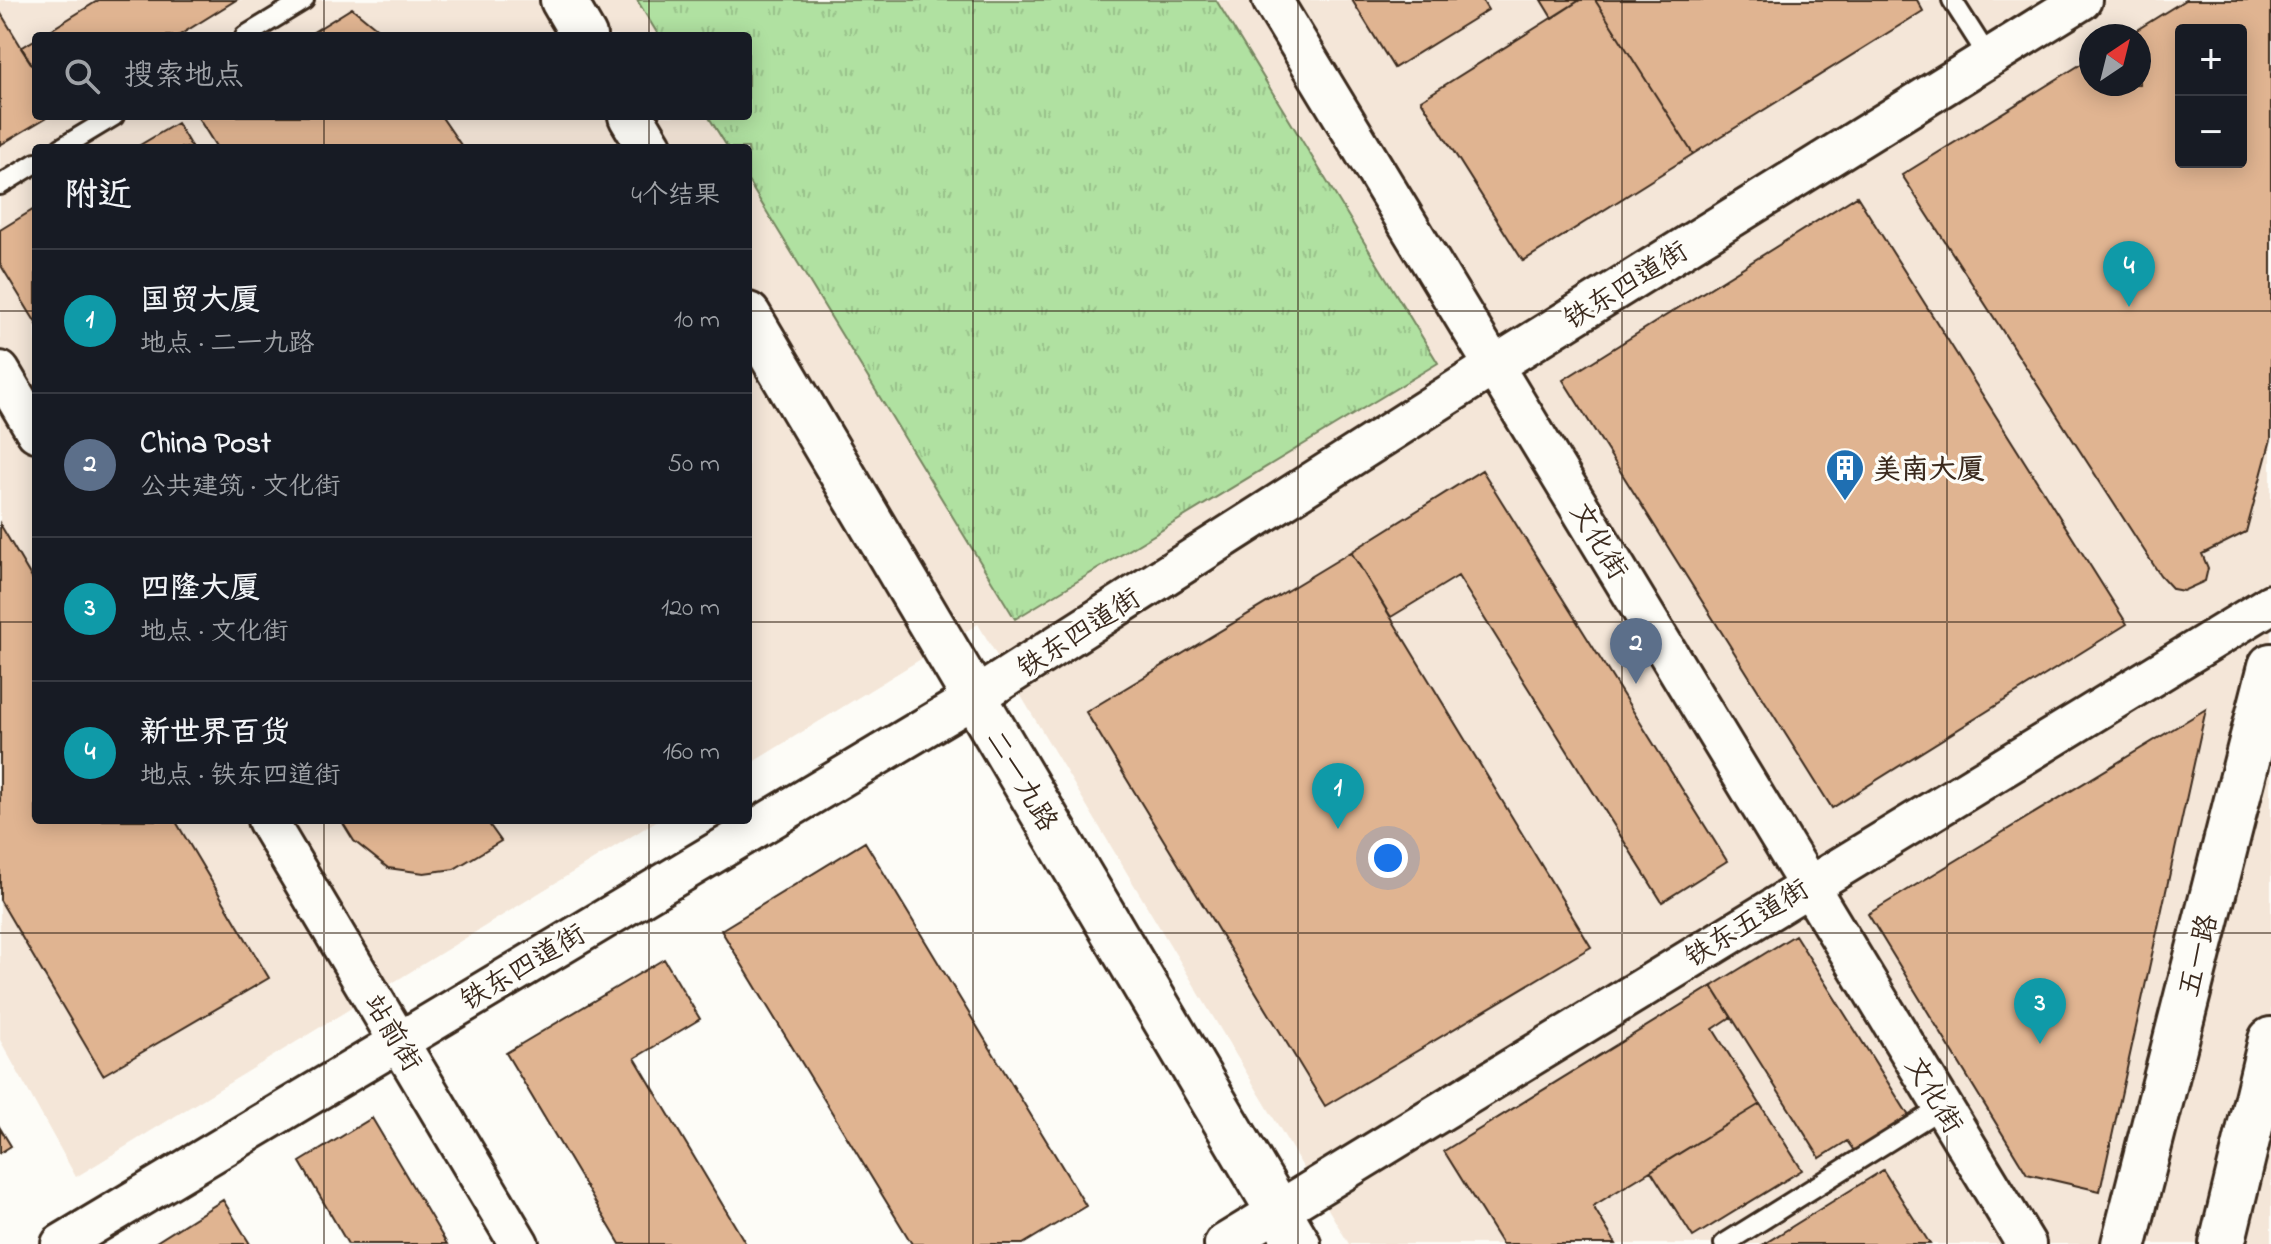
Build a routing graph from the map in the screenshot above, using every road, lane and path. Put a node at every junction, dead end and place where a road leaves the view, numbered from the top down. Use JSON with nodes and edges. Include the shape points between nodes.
{"nodes":[{"id":1,"x":304,"y":0,"type":"edge"},
{"id":2,"x":563,"y":0,"type":"edge"},
{"id":3,"x":1272,"y":0,"type":"edge"},
{"id":4,"x":1952,"y":0,"type":"edge"},
{"id":5,"x":2082,"y":0,"type":"edge"},
{"id":6,"x":252,"y":32,"type":"edge"},
{"id":7,"x":582,"y":32,"type":"edge"},
{"id":8,"x":1989,"y":58,"type":"junction"},
{"id":9,"x":107,"y":120,"type":"edge"},
{"id":10,"x":633,"y":120,"type":"edge"},
{"id":11,"x":68,"y":144,"type":"edge"},
{"id":12,"x":648,"y":144,"type":"edge"},
{"id":13,"x":32,"y":165,"type":"edge"},
{"id":14,"x":0,"y":185,"type":"edge"},
{"id":15,"x":752,"y":322,"type":"edge"},
{"id":16,"x":1495,"y":365,"type":"junction"},
{"id":17,"x":0,"y":371,"type":"edge"},
{"id":18,"x":32,"y":425,"type":"edge"},
{"id":19,"x":2271,"y":604,"type":"edge"},
{"id":20,"x":2271,"y":666,"type":"edge"},
{"id":21,"x":974,"y":698,"type":"junction"},
{"id":22,"x":269,"y":824,"type":"edge"},
{"id":23,"x":1807,"y":884,"type":"junction"},
{"id":24,"x":398,"y":1040,"type":"junction"},
{"id":25,"x":2271,"y":1040,"type":"edge"},
{"id":26,"x":1943,"y":1107,"type":"junction"},
{"id":27,"x":1288,"y":1227,"type":"edge"},
{"id":28,"x":61,"y":1244,"type":"edge"},
{"id":29,"x":519,"y":1244,"type":"edge"},
{"id":30,"x":1224,"y":1244,"type":"edge"},
{"id":31,"x":1724,"y":1244,"type":"edge"},
{"id":32,"x":2026,"y":1244,"type":"edge"},
{"id":33,"x":2124,"y":1244,"type":"edge"},
{"id":34,"x":2222,"y":1244,"type":"edge"}],
"edges":[{"from":1,"to":6,"type":"lane"},
{"from":2,"to":7,"type":"main road"},
{"from":3,"to":16,"type":"street","name":"文化街"},
{"from":4,"to":8,"type":"lane"},
{"from":5,"to":8,"type":"street","name":"铁东四道街"},
{"from":8,"to":16,"type":"street","name":"铁东四道街"},
{"from":9,"to":11,"type":"lane"},
{"from":10,"to":12,"type":"main road"},
{"from":13,"to":14,"type":"lane"},
{"from":15,"to":21,"type":"main road","name":"二一九路"},
{"from":16,"to":21,"type":"street","name":"铁东四道街"},
{"from":16,"to":23,"type":"street","name":"文化街"},
{"from":17,"to":18,"type":"street"},
{"from":19,"to":23,"type":"street","name":"铁东五道街"},
{"from":20,"to":33,"type":"main road","name":"五一路"},
{"from":21,"to":24,"type":"street","name":"铁东四道街"},
{"from":21,"to":27,"type":"main road","name":"二一九路"},
{"from":22,"to":24,"type":"street","name":"站前街"},
{"from":23,"to":26,"type":"street","name":"文化街"},
{"from":23,"to":27,"type":"street","name":"铁东五道街"},
{"from":24,"to":28,"type":"street","name":"铁东四道街"},
{"from":24,"to":29,"type":"street","name":"站前街"},
{"from":25,"to":34,"type":"main road"},
{"from":26,"to":31,"type":"lane"},
{"from":26,"to":32,"type":"street","name":"文化街"},
{"from":27,"to":30,"type":"street","name":"铁东五道街"}]}
